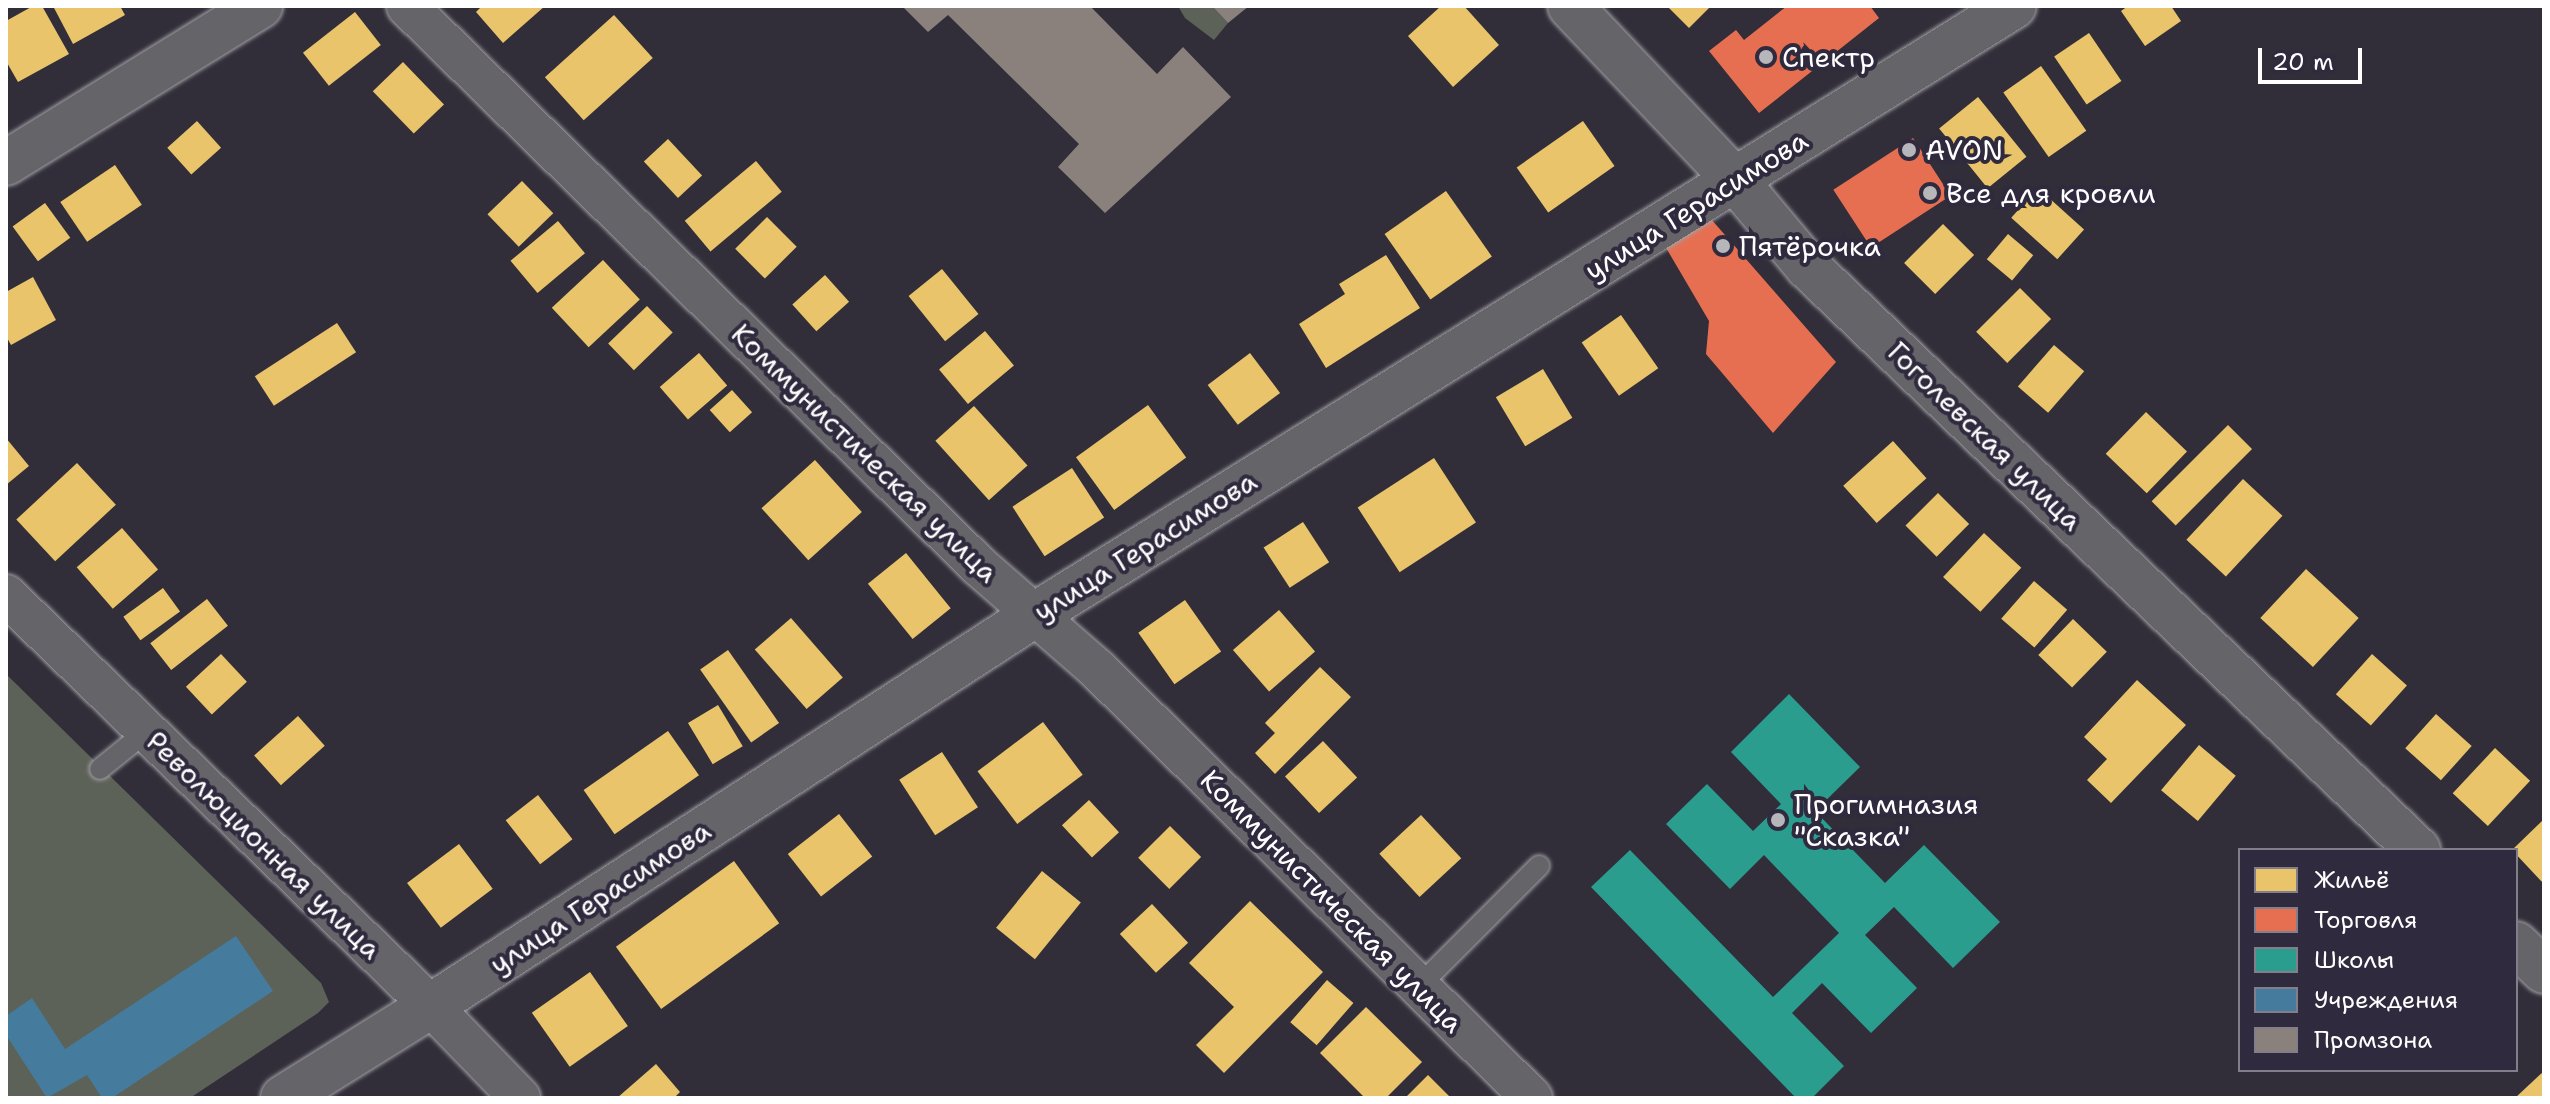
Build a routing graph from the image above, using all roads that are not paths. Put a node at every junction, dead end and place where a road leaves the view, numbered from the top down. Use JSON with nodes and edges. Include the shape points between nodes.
{"nodes":[{"id":1,"x":260,"y":6,"type":"edge"},
{"id":2,"x":407,"y":6,"type":"edge"},
{"id":3,"x":1570,"y":6,"type":"edge"},
{"id":4,"x":2014,"y":6,"type":"edge"},
{"id":5,"x":6,"y":163,"type":"edge"},
{"id":6,"x":1736,"y":181,"type":"junction"},
{"id":7,"x":6,"y":595,"type":"edge"},
{"id":8,"x":1033,"y":616,"type":"junction"},
{"id":9,"x":147,"y":731,"type":"junction"},
{"id":10,"x":100,"y":769,"type":"dead end"},
{"id":11,"x":2416,"y":848,"type":"edge"},
{"id":12,"x":1539,"y":866,"type":"dead end"},
{"id":13,"x":2518,"y":946,"type":"edge"},
{"id":14,"x":2544,"y":971,"type":"edge"},
{"id":15,"x":1419,"y":986,"type":"junction"},
{"id":16,"x":431,"y":1006,"type":"junction"},
{"id":17,"x":283,"y":1098,"type":"edge"},
{"id":18,"x":520,"y":1098,"type":"edge"},
{"id":19,"x":1532,"y":1098,"type":"edge"}],
"edges":[{"from":1,"to":5,"type":"main road"},
{"from":2,"to":8,"type":"street","name":"Коммунистическая улица"},
{"from":3,"to":6,"type":"main road","name":"Гоголевская улица"},
{"from":4,"to":6,"type":"main road","name":"улица Герасимова"},
{"from":6,"to":8,"type":"main road","name":"улица Герасимова"},
{"from":6,"to":11,"type":"main road","name":"Гоголевская улица","via":[[1808,267]]},
{"from":7,"to":9,"type":"street","name":"Революционная улица"},
{"from":8,"to":15,"type":"street","name":"Коммунистическая улица","via":[[1097,669]]},
{"from":8,"to":16,"type":"main road","name":"улица Герасимова"},
{"from":9,"to":10,"type":"lane"},
{"from":9,"to":16,"type":"street","name":"Революционная улица"},
{"from":12,"to":15,"type":"lane"},
{"from":13,"to":14,"type":"main road"},
{"from":15,"to":19,"type":"street","name":"Коммунистическая улица"},
{"from":16,"to":17,"type":"main road","name":"улица Герасимова"},
{"from":16,"to":18,"type":"street","name":"Революционная улица"}]}
